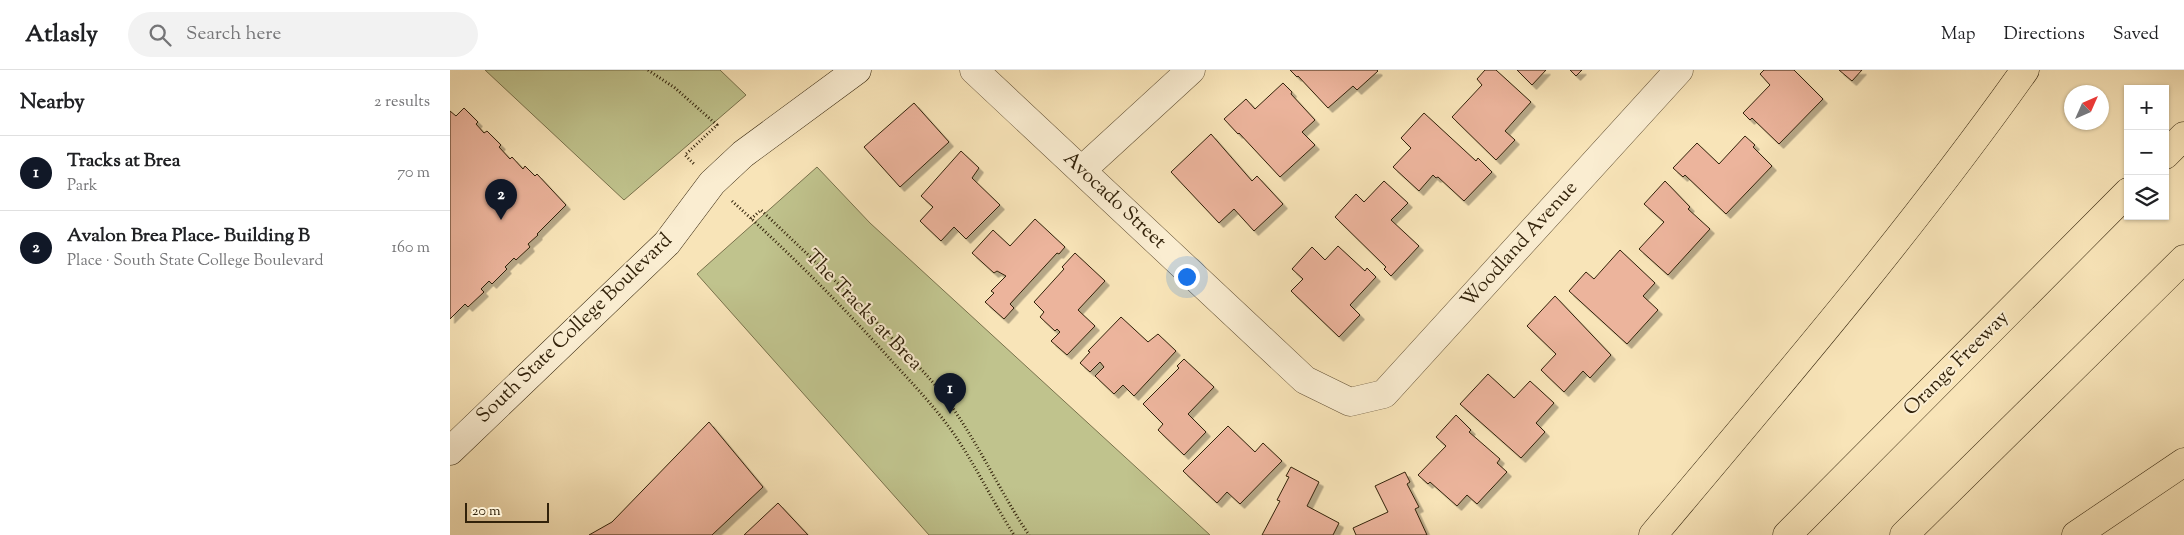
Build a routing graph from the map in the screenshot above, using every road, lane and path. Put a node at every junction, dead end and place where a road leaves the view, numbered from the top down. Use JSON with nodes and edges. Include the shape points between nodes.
{"nodes":[{"id":1,"x":648,"y":70,"type":"edge"},
{"id":2,"x":857,"y":70,"type":"edge"},
{"id":3,"x":974,"y":70,"type":"edge"},
{"id":4,"x":1191,"y":70,"type":"edge"},
{"id":5,"x":1679,"y":70,"type":"edge"},
{"id":6,"x":2025,"y":70,"type":"edge"},
{"id":7,"x":2184,"y":136,"type":"edge"},
{"id":8,"x":2169,"y":151,"type":"edge"},
{"id":9,"x":685,"y":155,"type":"dead end"},
{"id":10,"x":1082,"y":170,"type":"junction"},
{"id":11,"x":2124,"y":196,"type":"edge"},
{"id":12,"x":747,"y":215,"type":"dead end"},
{"id":13,"x":751,"y":219,"type":"junction"},
{"id":14,"x":2184,"y":259,"type":"edge"},
{"id":15,"x":1350,"y":402,"type":"joint"},
{"id":16,"x":450,"y":451,"type":"edge"},
{"id":17,"x":2184,"y":462,"type":"edge"},
{"id":18,"x":1014,"y":535,"type":"edge"},
{"id":19,"x":1029,"y":535,"type":"edge"},
{"id":20,"x":1653,"y":535,"type":"edge"},
{"id":21,"x":1787,"y":535,"type":"edge"},
{"id":22,"x":1904,"y":535,"type":"edge"},
{"id":23,"x":2076,"y":535,"type":"edge"}],
"edges":[{"from":1,"to":9,"type":"path","via":[[675,88],[717,125]]},
{"from":2,"to":16,"type":"street","name":"South State College Boulevard","via":[[743,154],[712,183],[667,244]]},
{"from":3,"to":10,"type":"street","name":"Avocado Street"},
{"from":4,"to":10,"type":"street"},
{"from":5,"to":15,"type":"street","name":"Woodland Avenue","via":[[1384,394]]},
{"from":6,"to":20,"type":"highway","via":[[1921,211]]},
{"from":7,"to":8,"type":"highway"},
{"from":10,"to":15,"type":"street","name":"Avocado Street","via":[[1305,380]]},
{"from":11,"to":21,"type":"highway","name":"Orange Freeway"},
{"from":12,"to":13,"type":"path","name":"The Tracks at Brea"},
{"from":13,"to":18,"type":"path","name":"The Tracks at Brea","via":[[867,333],[924,396],[975,466]]},
{"from":13,"to":19,"type":"path","via":[[761,210],[841,286],[925,374],[974,439]]},
{"from":14,"to":22,"type":"highway"},
{"from":17,"to":23,"type":"highway"}]}
